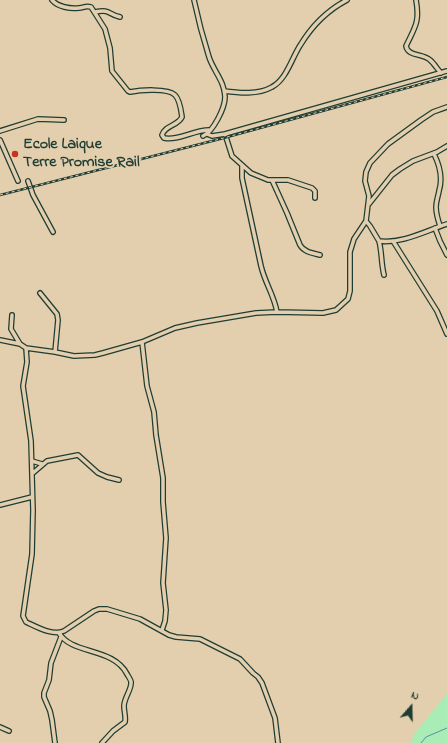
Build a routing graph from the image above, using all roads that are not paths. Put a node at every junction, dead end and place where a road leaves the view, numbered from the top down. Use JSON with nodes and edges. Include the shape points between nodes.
{"nodes":[{"id":1,"x":52,"y":0,"type":"edge"},
{"id":2,"x":194,"y":0,"type":"edge"},
{"id":3,"x":347,"y":0,"type":"edge"},
{"id":4,"x":416,"y":0,"type":"edge"},
{"id":5,"x":95,"y":12,"type":"junction"},
{"id":6,"x":120,"y":17,"type":"dead end"},
{"id":7,"x":447,"y":71,"type":"edge"},
{"id":8,"x":441,"y":73,"type":"junction"},
{"id":9,"x":224,"y":90,"type":"junction"},
{"id":10,"x":447,"y":107,"type":"edge"},
{"id":11,"x":64,"y":120,"type":"dead end"},
{"id":12,"x":209,"y":130,"type":"junction"},
{"id":13,"x":0,"y":131,"type":"edge"},
{"id":14,"x":225,"y":134,"type":"junction"},
{"id":15,"x":0,"y":140,"type":"edge"},
{"id":16,"x":447,"y":146,"type":"edge"},
{"id":17,"x":434,"y":154,"type":"junction"},
{"id":18,"x":242,"y":166,"type":"junction"},
{"id":19,"x":272,"y":180,"type":"junction"},
{"id":20,"x":18,"y":181,"type":"dead end"},
{"id":21,"x":28,"y":181,"type":"dead end"},
{"id":22,"x":316,"y":198,"type":"dead end"},
{"id":23,"x":369,"y":204,"type":"junction"},
{"id":24,"x":366,"y":222,"type":"junction"},
{"id":25,"x":447,"y":224,"type":"edge"},
{"id":26,"x":440,"y":226,"type":"junction"},
{"id":27,"x":434,"y":228,"type":"junction"},
{"id":28,"x":53,"y":232,"type":"dead end"},
{"id":29,"x":379,"y":241,"type":"junction"},
{"id":30,"x":393,"y":241,"type":"junction"},
{"id":31,"x":447,"y":254,"type":"edge"},
{"id":32,"x":320,"y":255,"type":"dead end"},
{"id":33,"x":384,"y":275,"type":"dead end"},
{"id":34,"x":40,"y":293,"type":"dead end"},
{"id":35,"x":277,"y":312,"type":"junction"},
{"id":36,"x":12,"y":315,"type":"dead end"},
{"id":37,"x":447,"y":320,"type":"edge"},
{"id":38,"x":442,"y":322,"type":"junction"},
{"id":39,"x":447,"y":334,"type":"edge"},
{"id":40,"x":0,"y":340,"type":"edge"},
{"id":41,"x":142,"y":342,"type":"junction"},
{"id":42,"x":20,"y":344,"type":"junction"},
{"id":43,"x":26,"y":348,"type":"junction"},
{"id":44,"x":55,"y":352,"type":"junction"},
{"id":45,"x":32,"y":461,"type":"junction"},
{"id":46,"x":42,"y":464,"type":"junction"},
{"id":47,"x":32,"y":473,"type":"junction"},
{"id":48,"x":119,"y":480,"type":"dead end"},
{"id":49,"x":32,"y":497,"type":"junction"},
{"id":50,"x":0,"y":505,"type":"edge"},
{"id":51,"x":162,"y":630,"type":"junction"},
{"id":52,"x":60,"y":635,"type":"junction"},
{"id":53,"x":0,"y":727,"type":"edge"},
{"id":54,"x":10,"y":730,"type":"dead end"},
{"id":55,"x":54,"y":743,"type":"edge"},
{"id":56,"x":102,"y":743,"type":"edge"},
{"id":57,"x":278,"y":743,"type":"edge"}],
"edges":[{"from":1,"to":5,"type":"street","via":[[62,7],[88,6]]},
{"from":2,"to":9,"type":"street","via":[[209,56]]},
{"from":3,"to":9,"type":"street","via":[[333,7],[312,30],[302,42],[285,74],[273,86],[247,93]]},
{"from":4,"to":8,"type":"street","via":[[417,25],[406,46],[407,49],[410,53],[423,55],[431,60]]},
{"from":5,"to":6,"type":"street","via":[[106,10]]},
{"from":5,"to":12,"type":"street","via":[[105,29],[112,71],[128,91],[155,90],[171,93],[177,98],[182,117],[165,130],[162,135],[164,138]]},
{"from":7,"to":8,"type":"street"},
{"from":8,"to":14,"type":"street"},
{"from":9,"to":12,"type":"street","via":[[222,111]]},
{"from":10,"to":23,"type":"street","via":[[433,112],[388,144],[370,163],[365,181]]},
{"from":11,"to":13,"type":"street","via":[[38,119]]},
{"from":12,"to":14,"type":"street","via":[[205,135]]},
{"from":14,"to":18,"type":"street","via":[[230,152]]},
{"from":15,"to":20,"type":"street"},
{"from":16,"to":17,"type":"street"},
{"from":17,"to":23,"type":"street","via":[[413,161],[392,175]]},
{"from":17,"to":26,"type":"street","via":[[440,174],[436,208]]},
{"from":18,"to":19,"type":"street","via":[[260,178]]},
{"from":18,"to":35,"type":"street","via":[[242,178],[261,266],[275,300]]},
{"from":19,"to":22,"type":"street","via":[[288,180],[312,188]]},
{"from":19,"to":32,"type":"street","via":[[300,245],[307,251]]},
{"from":21,"to":28,"type":"street"},
{"from":23,"to":24,"type":"street"},
{"from":24,"to":29,"type":"street"},
{"from":24,"to":35,"type":"street","via":[[352,245],[348,300],[336,310],[323,313]]},
{"from":25,"to":26,"type":"street"},
{"from":26,"to":27,"type":"street"},
{"from":27,"to":30,"type":"street"},
{"from":27,"to":31,"type":"street"},
{"from":29,"to":30,"type":"street"},
{"from":29,"to":33,"type":"street"},
{"from":30,"to":38,"type":"street"},
{"from":34,"to":44,"type":"street","via":[[57,314]]},
{"from":35,"to":41,"type":"street","via":[[197,323],[175,328]]},
{"from":36,"to":42,"type":"street","via":[[10,329]]},
{"from":37,"to":38,"type":"street"},
{"from":38,"to":39,"type":"street"},
{"from":40,"to":42,"type":"street"},
{"from":41,"to":44,"type":"street","via":[[95,355],[74,356]]},
{"from":41,"to":51,"type":"street","via":[[163,478],[166,538],[163,583],[166,610]]},
{"from":42,"to":43,"type":"street"},
{"from":43,"to":44,"type":"street"},
{"from":43,"to":45,"type":"street","via":[[27,362],[23,386]]},
{"from":45,"to":46,"type":"street"},
{"from":45,"to":47,"type":"street"},
{"from":46,"to":47,"type":"street"},
{"from":46,"to":48,"type":"street","via":[[78,455],[98,473]]},
{"from":47,"to":49,"type":"street"},
{"from":49,"to":50,"type":"street"},
{"from":49,"to":52,"type":"street","via":[[32,554],[23,616],[26,622]]},
{"from":51,"to":52,"type":"street","via":[[140,619],[102,608]]},
{"from":51,"to":57,"type":"street","via":[[176,637],[200,639],[240,659],[262,683],[275,718]]},
{"from":52,"to":55,"type":"street","via":[[44,693],[52,720]]},
{"from":52,"to":56,"type":"street","via":[[76,646],[115,661],[123,667],[131,683],[124,706],[125,722]]},
{"from":53,"to":54,"type":"street"}]}
